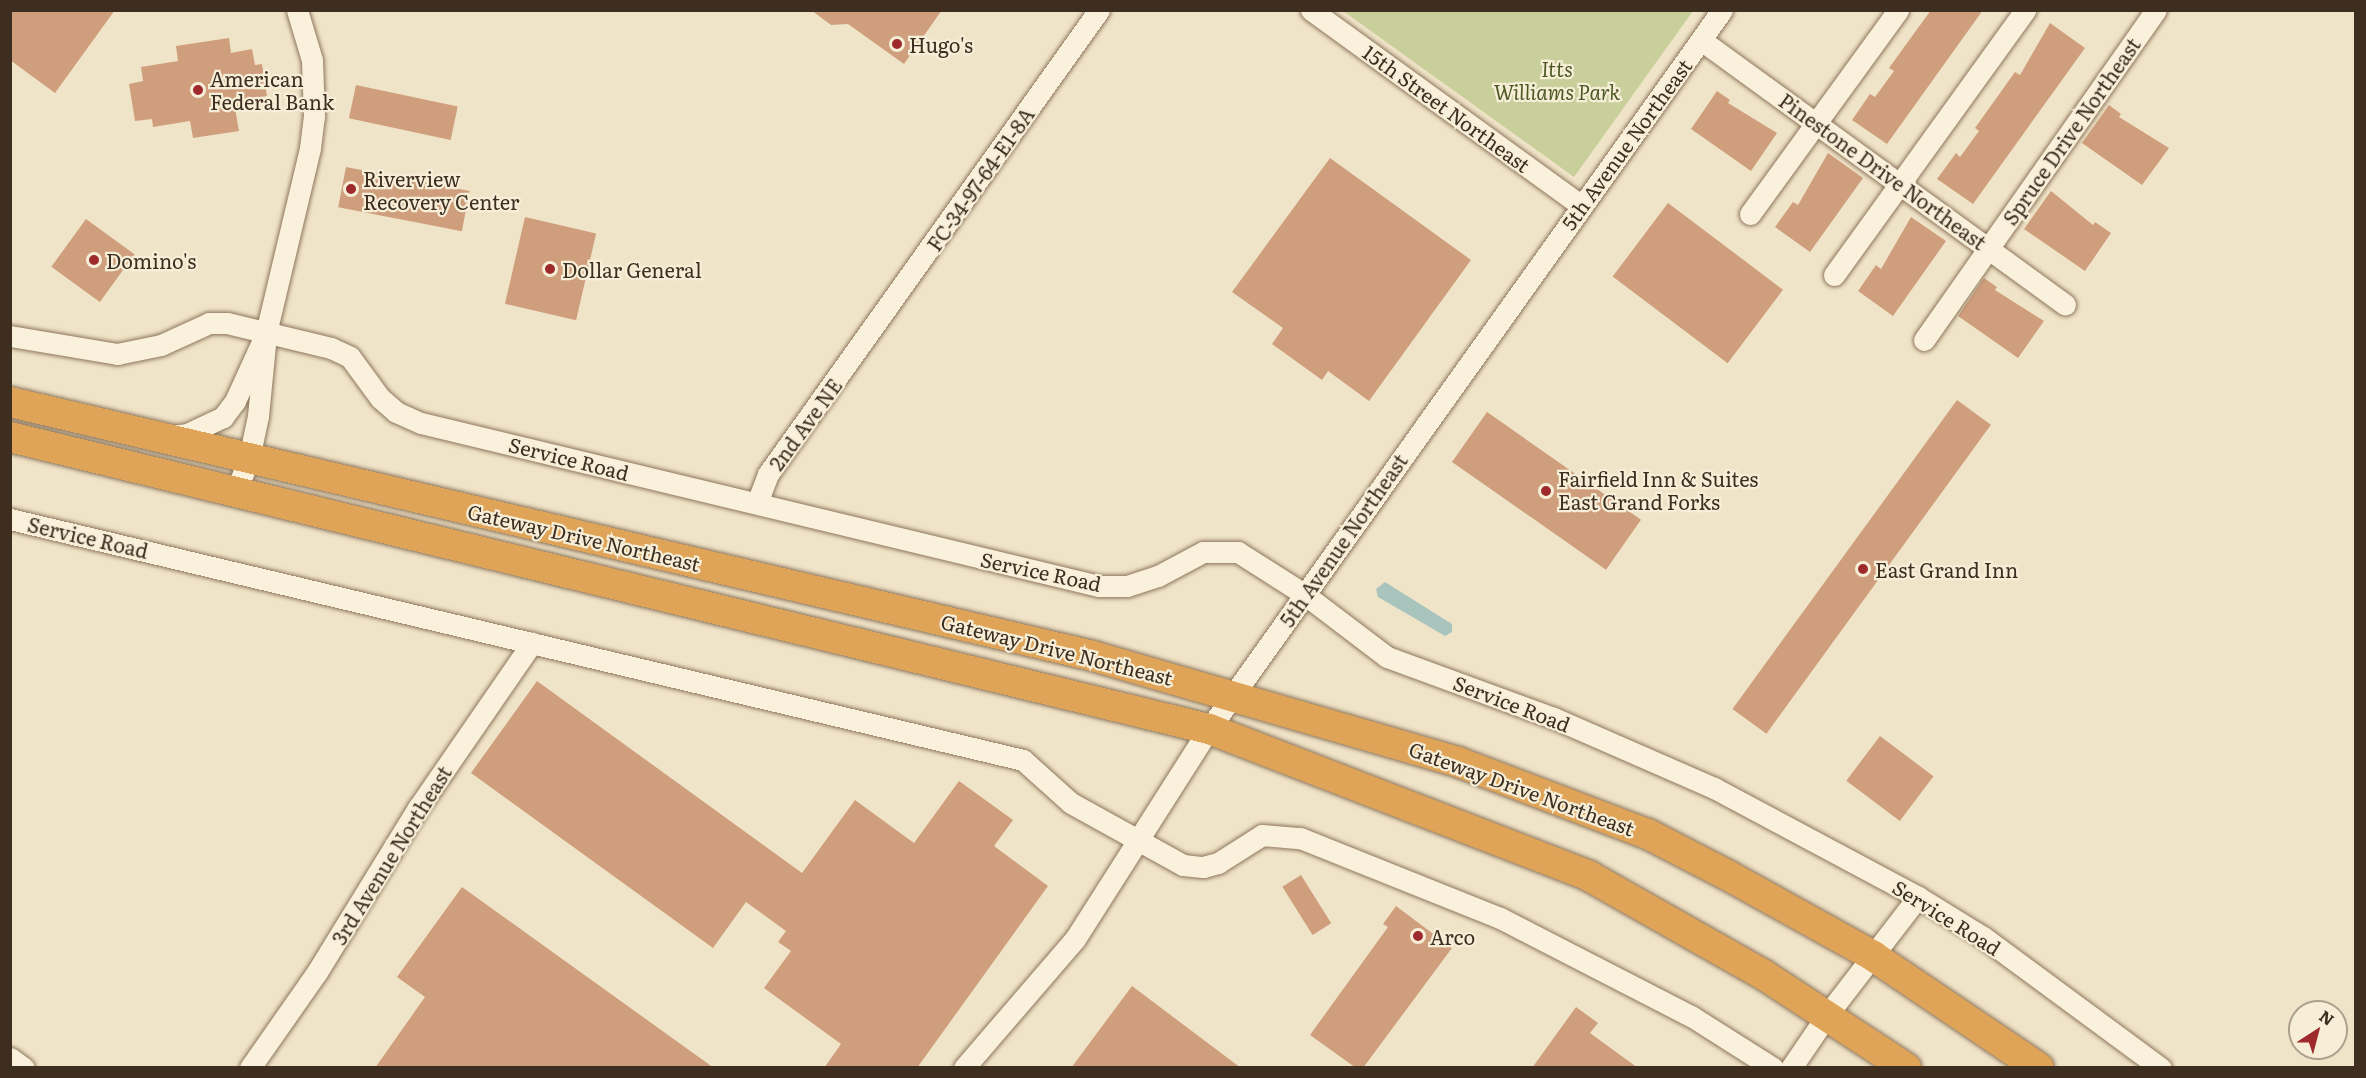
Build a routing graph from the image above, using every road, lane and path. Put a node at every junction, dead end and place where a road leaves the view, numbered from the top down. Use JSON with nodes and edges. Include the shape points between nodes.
{"nodes":[{"id":1,"x":297,"y":10,"type":"edge"},
{"id":2,"x":1099,"y":10,"type":"edge"},
{"id":3,"x":1311,"y":10,"type":"edge"},
{"id":4,"x":1722,"y":10,"type":"edge"},
{"id":5,"x":1898,"y":10,"type":"edge"},
{"id":6,"x":2025,"y":10,"type":"edge"},
{"id":7,"x":2156,"y":10,"type":"edge"},
{"id":8,"x":1701,"y":40,"type":"junction"},
{"id":9,"x":1816,"y":123,"type":"junction"},
{"id":10,"x":1901,"y":184,"type":"junction"},
{"id":11,"x":1582,"y":206,"type":"junction"},
{"id":12,"x":1750,"y":214,"type":"dead end"},
{"id":13,"x":1989,"y":247,"type":"junction"},
{"id":14,"x":1834,"y":275,"type":"dead end"},
{"id":15,"x":2065,"y":304,"type":"dead end"},
{"id":16,"x":266,"y":333,"type":"junction"},
{"id":17,"x":10,"y":336,"type":"edge"},
{"id":18,"x":1924,"y":340,"type":"dead end"},
{"id":19,"x":860,"y":347,"type":"joint"},
{"id":20,"x":10,"y":402,"type":"edge"},
{"id":21,"x":10,"y":437,"type":"edge"},
{"id":22,"x":156,"y":438,"type":"junction"},
{"id":23,"x":249,"y":458,"type":"junction"},
{"id":24,"x":236,"y":491,"type":"junction"},
{"id":25,"x":762,"y":505,"type":"junction"},
{"id":26,"x":10,"y":519,"type":"edge"},
{"id":27,"x":1304,"y":594,"type":"junction"},
{"id":28,"x":532,"y":643,"type":"junction"},
{"id":29,"x":1235,"y":695,"type":"junction"},
{"id":30,"x":1209,"y":729,"type":"junction"},
{"id":31,"x":1139,"y":841,"type":"junction"},
{"id":32,"x":1918,"y":897,"type":"junction"},
{"id":33,"x":1873,"y":956,"type":"junction"},
{"id":34,"x":1827,"y":1015,"type":"junction"},
{"id":35,"x":10,"y":1058,"type":"edge"},
{"id":36,"x":24,"y":1068,"type":"edge"},
{"id":37,"x":250,"y":1068,"type":"edge"},
{"id":38,"x":964,"y":1068,"type":"edge"},
{"id":39,"x":1773,"y":1068,"type":"edge"},
{"id":40,"x":1791,"y":1068,"type":"edge"},
{"id":41,"x":1906,"y":1068,"type":"edge"},
{"id":42,"x":2039,"y":1068,"type":"edge"},
{"id":43,"x":2161,"y":1068,"type":"edge"}],
"edges":[{"from":1,"to":16,"type":"street","via":[[312,60],[314,117]]},
{"from":2,"to":19,"type":"street","name":"FC-34-97-64-E1-8A"},
{"from":3,"to":11,"type":"street","name":"15th Street Northeast"},
{"from":4,"to":8,"type":"street","name":"5th Avenue Northeast"},
{"from":5,"to":9,"type":"street"},
{"from":6,"to":10,"type":"street"},
{"from":7,"to":13,"type":"street","name":"Spruce Drive Northeast"},
{"from":8,"to":9,"type":"street","name":"Pinestone Drive Northeast"},
{"from":8,"to":11,"type":"street","name":"5th Avenue Northeast"},
{"from":9,"to":10,"type":"street","name":"Pinestone Drive Northeast"},
{"from":9,"to":12,"type":"street"},
{"from":10,"to":13,"type":"street","name":"Pinestone Drive Northeast"},
{"from":10,"to":14,"type":"street"},
{"from":11,"to":27,"type":"street","name":"5th Avenue Northeast"},
{"from":13,"to":15,"type":"street","name":"Pinestone Drive Northeast"},
{"from":13,"to":18,"type":"street","name":"Spruce Drive Northeast"},
{"from":16,"to":17,"type":"street","name":"Service Road","via":[[209,323],[161,345],[117,354]]},
{"from":16,"to":22,"type":"street","via":[[235,401],[223,417],[187,434]]},
{"from":16,"to":23,"type":"street","via":[[264,381]]},
{"from":16,"to":25,"type":"street","name":"Service Road","via":[[331,348],[350,357],[380,398],[396,412],[421,423]]},
{"from":19,"to":25,"type":"street","name":"2nd Ave NE","via":[[768,474],[760,495]]},
{"from":20,"to":22,"type":"highway","name":"Gateway Drive Northeast"},
{"from":21,"to":24,"type":"highway","name":"Gateway Drive Northeast"},
{"from":22,"to":23,"type":"highway","name":"Gateway Drive Northeast"},
{"from":23,"to":24,"type":"street"},
{"from":23,"to":29,"type":"highway","name":"Gateway Drive Northeast","via":[[1093,656]]},
{"from":24,"to":30,"type":"highway","name":"Gateway Drive Northeast"},
{"from":25,"to":27,"type":"street","name":"Service Road","via":[[1099,586],[1138,583],[1203,552],[1238,552]]},
{"from":26,"to":28,"type":"street","name":"Service Road"},
{"from":27,"to":29,"type":"street","name":"5th Avenue Northeast"},
{"from":27,"to":32,"type":"street","name":"Service Road","via":[[1387,657],[1538,712],[1714,788]]},
{"from":28,"to":31,"type":"street","name":"Service Road","via":[[1023,760],[1071,803]]},
{"from":28,"to":37,"type":"street","name":"3rd Avenue Northeast","via":[[418,808],[317,972]]},
{"from":29,"to":30,"type":"street","name":"5th Avenue Northeast"},
{"from":29,"to":33,"type":"highway","name":"Gateway Drive Northeast","via":[[1458,762],[1648,834]]},
{"from":30,"to":31,"type":"street","name":"5th Avenue Northeast"},
{"from":30,"to":34,"type":"highway","name":"Gateway Drive Northeast","via":[[1588,876],[1689,930]]},
{"from":31,"to":38,"type":"street","name":"5th Avenue Northeast","via":[[1075,939]]},
{"from":31,"to":39,"type":"street","name":"Service Road","via":[[1173,861],[1203,867],[1218,863],[1262,835],[1286,834],[1313,842],[1500,918],[1589,961],[1691,1016]]},
{"from":32,"to":33,"type":"street"},
{"from":32,"to":43,"type":"street","name":"Service Road","via":[[1983,937]]},
{"from":33,"to":34,"type":"street"},
{"from":33,"to":42,"type":"highway","name":"Gateway Drive Northeast"},
{"from":34,"to":40,"type":"street"},
{"from":34,"to":41,"type":"highway","name":"Gateway Drive Northeast"},
{"from":35,"to":36,"type":"street"}]}
